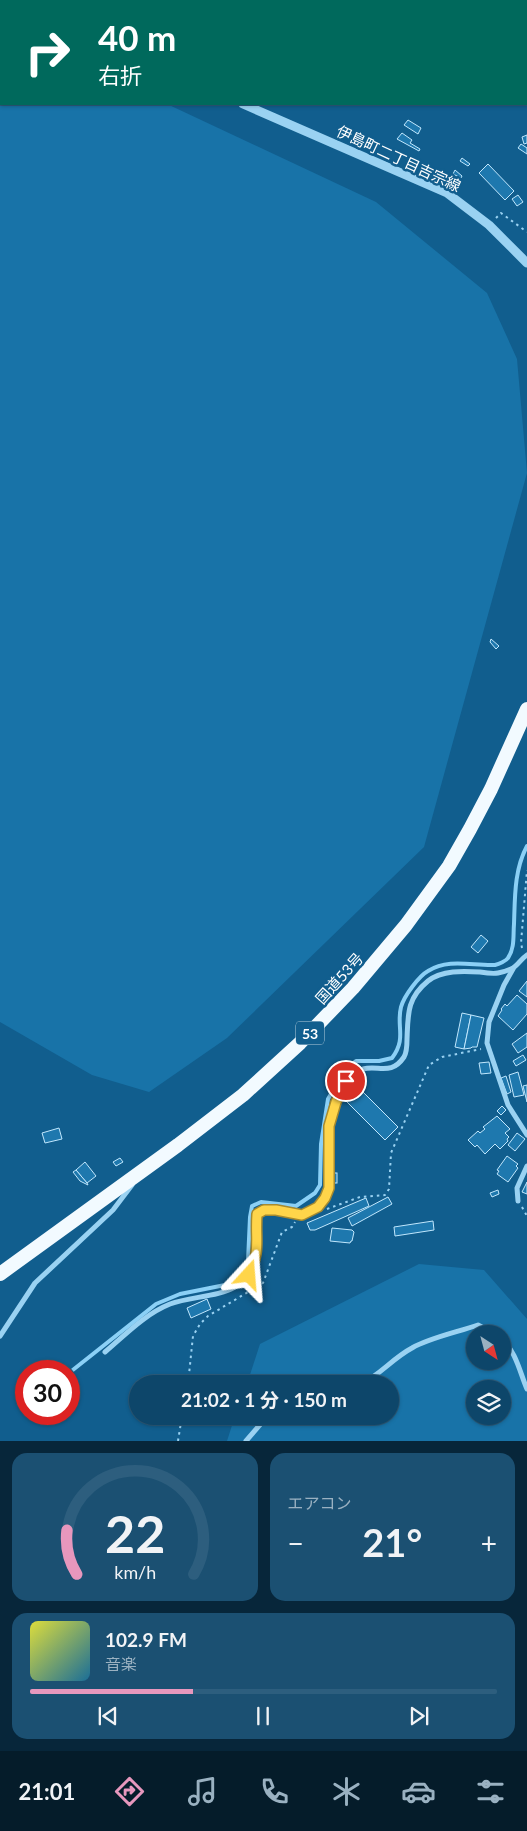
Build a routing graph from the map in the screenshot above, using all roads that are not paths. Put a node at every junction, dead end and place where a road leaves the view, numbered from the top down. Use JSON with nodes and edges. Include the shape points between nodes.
{"nodes":[{"id":1,"x":245,"y":105,"type":"edge"},
{"id":2,"x":527,"y":263,"type":"edge"},
{"id":3,"x":527,"y":709,"type":"edge"},
{"id":4,"x":526,"y":956,"type":"edge"},
{"id":5,"x":513,"y":968,"type":"junction"},
{"id":6,"x":527,"y":1135,"type":"edge"},
{"id":7,"x":527,"y":1166,"type":"edge"},
{"id":8,"x":143,"y":1169,"type":"junction"},
{"id":9,"x":518,"y":1201,"type":"dead end"},
{"id":10,"x":0,"y":1274,"type":"edge"},
{"id":11,"x":466,"y":1329,"type":"edge"},
{"id":12,"x":0,"y":1336,"type":"edge"},
{"id":13,"x":511,"y":1351,"type":"edge"},
{"id":14,"x":105,"y":1352,"type":"dead end"},
{"id":15,"x":376,"y":1375,"type":"edge"},
{"id":16,"x":527,"y":1389,"type":"edge"},
{"id":17,"x":260,"y":1425,"type":"edge"},
{"id":18,"x":246,"y":1441,"type":"edge"}],
"edges":[{"from":1,"to":2,"type":"street","name":"伊島町二丁目吉宗線","via":[[447,193],[489,225]]},
{"from":3,"to":8,"type":"highway","name":"国道53号","number":"53","via":[[491,789],[449,866],[406,926],[326,1016],[243,1095]]},
{"from":4,"to":5,"type":"street"},
{"from":5,"to":6,"type":"street","via":[[489,1022],[488,1046],[508,1105]]},
{"from":5,"to":14,"type":"street","via":[[496,974],[447,973],[430,980],[414,996],[409,1009],[405,1056],[386,1070],[364,1069],[346,1081],[329,1126],[329,1188],[325,1198],[316,1208],[302,1215],[276,1210],[257,1214],[258,1251],[249,1275],[240,1284],[227,1291],[171,1304],[151,1313]]},
{"from":7,"to":9,"type":"street","via":[[517,1188]]},
{"from":8,"to":10,"type":"highway","name":"国道53号","number":"53"},
{"from":8,"to":12,"type":"street","via":[[114,1210],[35,1283]]},
{"from":11,"to":15,"type":"street","via":[[413,1347]]},
{"from":13,"to":16,"type":"street"},
{"from":17,"to":18,"type":"street"}]}
